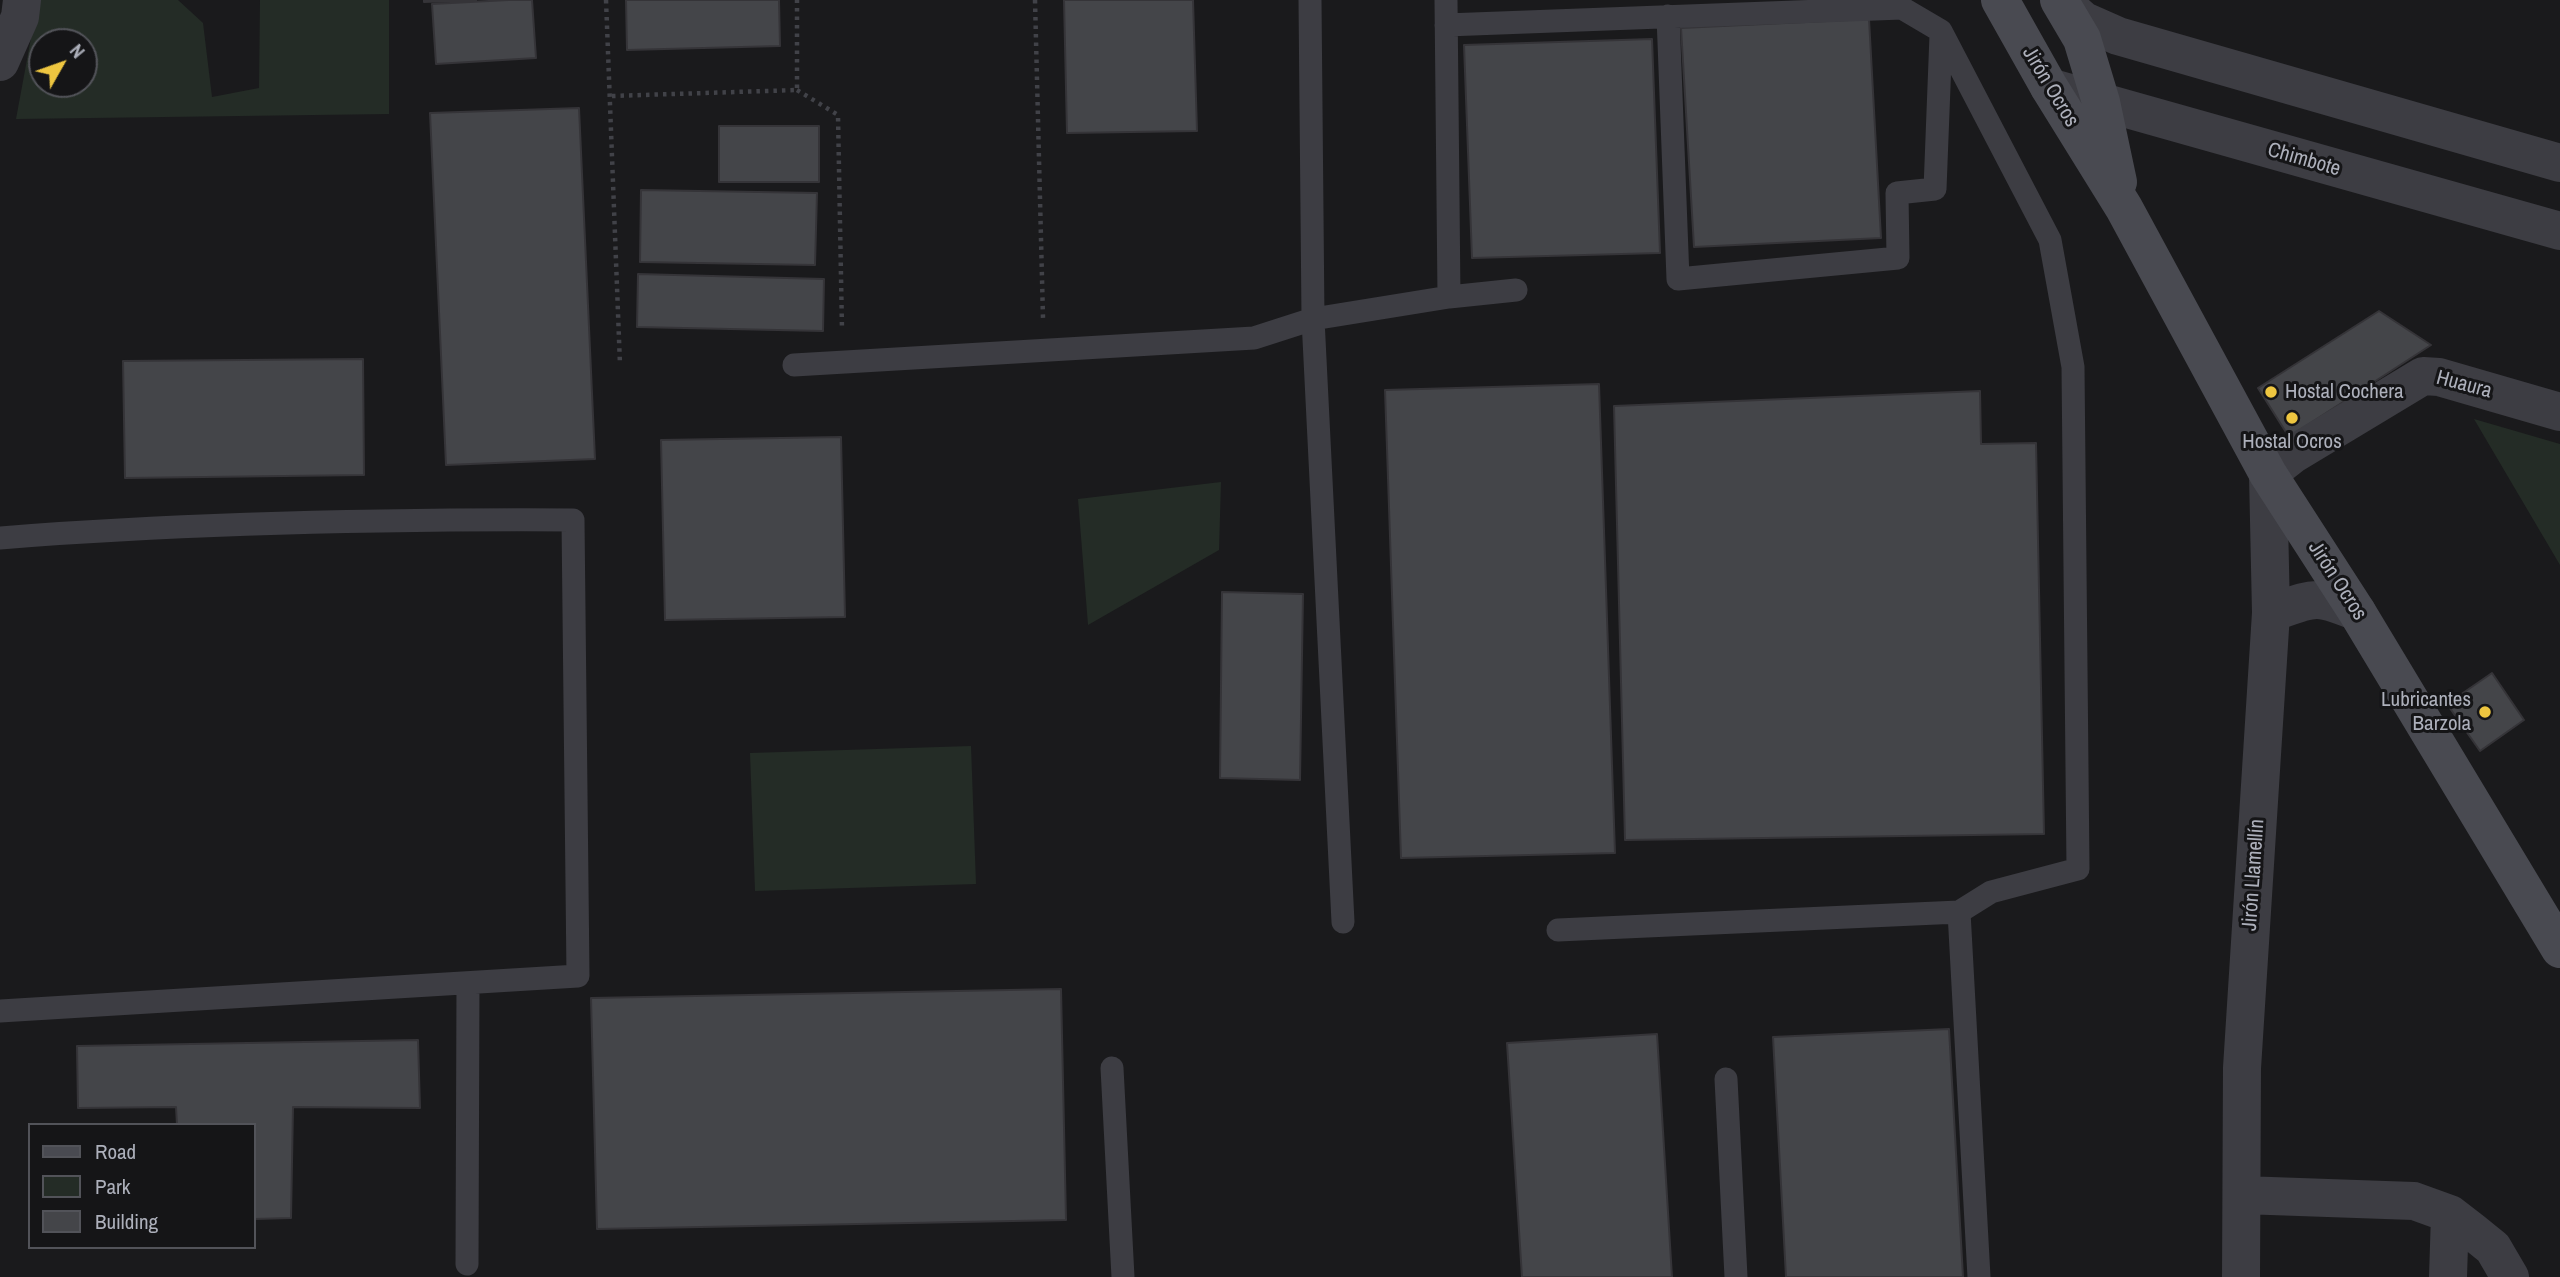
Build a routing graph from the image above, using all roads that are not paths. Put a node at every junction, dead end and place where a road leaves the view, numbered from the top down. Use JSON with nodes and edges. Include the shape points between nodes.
{"nodes":[{"id":1,"x":22,"y":0,"type":"edge"},
{"id":2,"x":1310,"y":0,"type":"edge"},
{"id":3,"x":1446,"y":0,"type":"edge"},
{"id":4,"x":2000,"y":0,"type":"edge"},
{"id":5,"x":2060,"y":0,"type":"edge"},
{"id":6,"x":1668,"y":16,"type":"junction"},
{"id":7,"x":1446,"y":24,"type":"junction"},
{"id":8,"x":1941,"y":31,"type":"junction"},
{"id":9,"x":0,"y":62,"type":"edge"},
{"id":10,"x":2049,"y":87,"type":"junction"},
{"id":11,"x":2101,"y":102,"type":"junction"},
{"id":12,"x":2560,"y":163,"type":"edge"},
{"id":13,"x":2124,"y":208,"type":"junction"},
{"id":14,"x":2560,"y":231,"type":"edge"},
{"id":15,"x":1516,"y":290,"type":"dead end"},
{"id":16,"x":1449,"y":297,"type":"junction"},
{"id":17,"x":1313,"y":319,"type":"junction"},
{"id":18,"x":794,"y":365,"type":"dead end"},
{"id":19,"x":2560,"y":412,"type":"edge"},
{"id":20,"x":2268,"y":474,"type":"junction"},
{"id":21,"x":0,"y":538,"type":"edge"},
{"id":22,"x":2357,"y":612,"type":"junction"},
{"id":23,"x":2271,"y":613,"type":"junction"},
{"id":24,"x":1959,"y":912,"type":"junction"},
{"id":25,"x":1343,"y":922,"type":"dead end"},
{"id":26,"x":1558,"y":930,"type":"dead end"},
{"id":27,"x":2560,"y":949,"type":"edge"},
{"id":28,"x":468,"y":983,"type":"junction"},
{"id":29,"x":0,"y":1012,"type":"edge"},
{"id":30,"x":1112,"y":1068,"type":"dead end"},
{"id":31,"x":1727,"y":1079,"type":"dead end"},
{"id":32,"x":2242,"y":1195,"type":"junction"},
{"id":33,"x":2450,"y":1214,"type":"junction"},
{"id":34,"x":467,"y":1264,"type":"dead end"},
{"id":35,"x":1123,"y":1277,"type":"edge"},
{"id":36,"x":1736,"y":1277,"type":"edge"},
{"id":37,"x":1979,"y":1277,"type":"edge"},
{"id":38,"x":2241,"y":1277,"type":"edge"},
{"id":39,"x":2448,"y":1277,"type":"edge"},
{"id":40,"x":2510,"y":1277,"type":"edge"}],
"edges":[{"from":1,"to":9,"type":"street","via":[[20,17]]},
{"from":2,"to":17,"type":"lane"},
{"from":3,"to":7,"type":"lane"},
{"from":4,"to":10,"type":"main road","name":"Jirón Ocros"},
{"from":5,"to":11,"type":"main road","name":"Jirón Ocros","via":[[2082,39]]},
{"from":5,"to":12,"type":"street","via":[[2084,21],[2118,36]]},
{"from":6,"to":7,"type":"lane"},
{"from":6,"to":8,"type":"lane","via":[[1902,8]]},
{"from":6,"to":8,"type":"lane","via":[[1678,279],[1898,258],[1897,194],[1935,189]]},
{"from":7,"to":16,"type":"lane"},
{"from":8,"to":24,"type":"lane","via":[[2050,240],[2073,367],[2078,869],[1991,892]]},
{"from":10,"to":11,"type":"street","name":"Chimbote"},
{"from":10,"to":13,"type":"main road","name":"Jirón Ocros"},
{"from":11,"to":13,"type":"main road","name":"Jirón Ocros"},
{"from":11,"to":14,"type":"street","name":"Chimbote"},
{"from":13,"to":20,"type":"main road","name":"Jirón Ocros"},
{"from":15,"to":16,"type":"lane"},
{"from":16,"to":17,"type":"lane"},
{"from":17,"to":18,"type":"lane","via":[[1254,338]]},
{"from":17,"to":25,"type":"lane"},
{"from":19,"to":20,"type":"street","name":"Huaura","via":[[2423,376]]},
{"from":20,"to":22,"type":"main road","name":"Jirón Ocros"},
{"from":20,"to":23,"type":"street","name":"Jirón Llamellín"},
{"from":21,"to":28,"type":"lane","via":[[408,519],[573,520],[578,976]]},
{"from":22,"to":23,"type":"street","via":[[2320,598]]},
{"from":22,"to":27,"type":"main road","name":"Jirón Ocros"},
{"from":23,"to":32,"type":"street","name":"Jirón Llamellín","via":[[2242,1068]]},
{"from":24,"to":26,"type":"lane"},
{"from":24,"to":37,"type":"lane"},
{"from":28,"to":29,"type":"lane"},
{"from":28,"to":34,"type":"lane"},
{"from":30,"to":35,"type":"lane"},
{"from":31,"to":36,"type":"lane"},
{"from":32,"to":33,"type":"street","via":[[2414,1200]]},
{"from":32,"to":38,"type":"street","name":"Jirón Llamellín"},
{"from":33,"to":39,"type":"street"},
{"from":33,"to":40,"type":"street","via":[[2493,1248]]}]}
